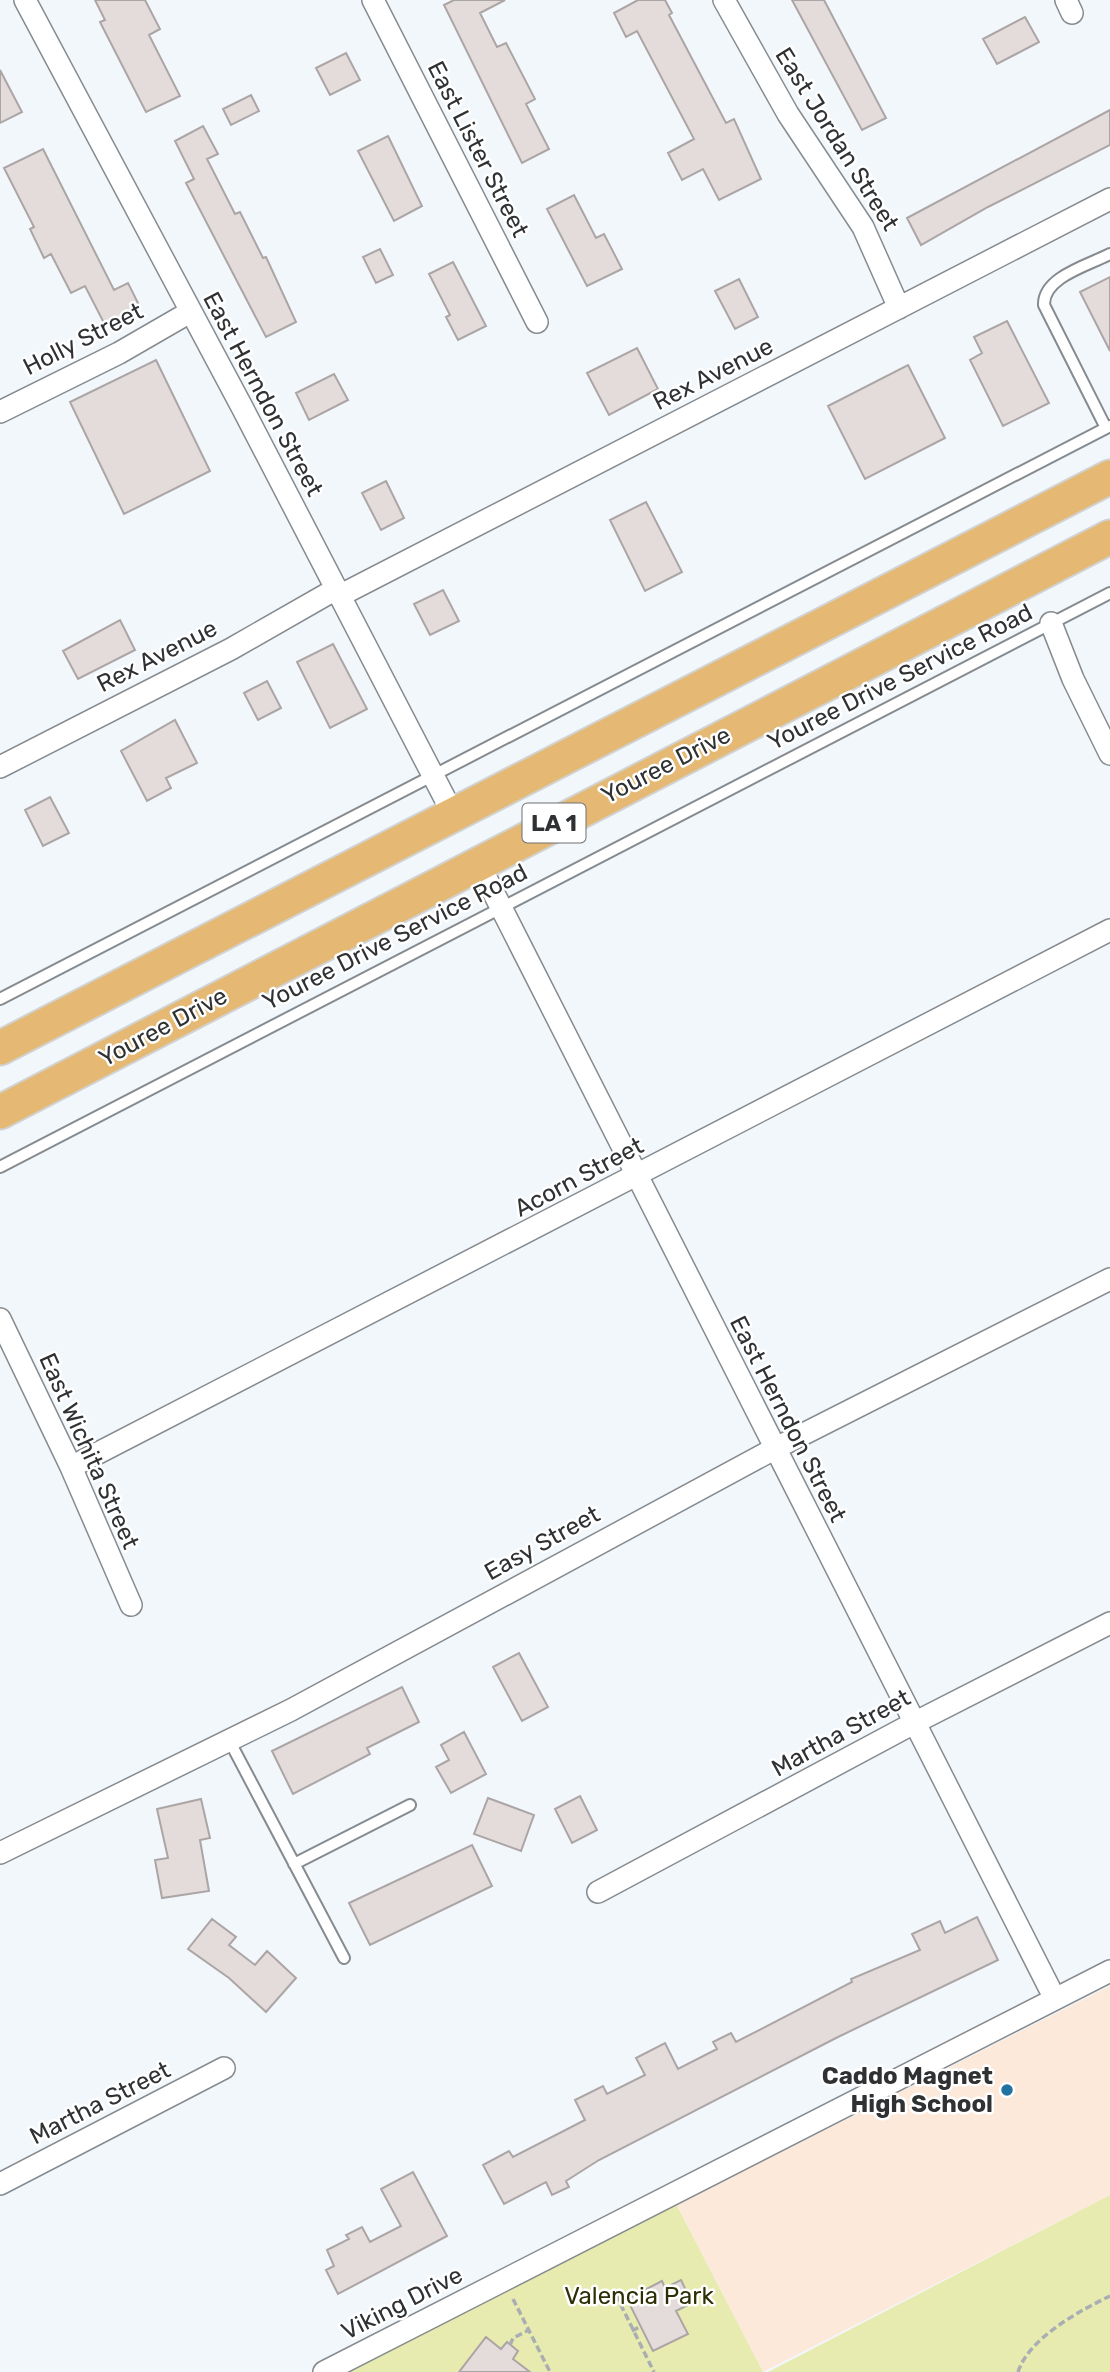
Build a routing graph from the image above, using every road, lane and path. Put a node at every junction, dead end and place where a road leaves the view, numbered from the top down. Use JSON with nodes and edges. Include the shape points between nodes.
{"nodes":[{"id":1,"x":25,"y":0,"type":"edge"},
{"id":2,"x":373,"y":0,"type":"edge"},
{"id":3,"x":724,"y":0,"type":"edge"},
{"id":4,"x":1110,"y":199,"type":"edge"},
{"id":5,"x":1110,"y":254,"type":"edge"},
{"id":6,"x":899,"y":308,"type":"junction"},
{"id":7,"x":190,"y":312,"type":"junction"},
{"id":8,"x":537,"y":322,"type":"dead end"},
{"id":9,"x":0,"y":412,"type":"edge"},
{"id":10,"x":1108,"y":427,"type":"edge"},
{"id":11,"x":1110,"y":477,"type":"edge"},
{"id":12,"x":1110,"y":537,"type":"edge"},
{"id":13,"x":338,"y":592,"type":"junction"},
{"id":14,"x":1110,"y":593,"type":"edge"},
{"id":15,"x":1051,"y":623,"type":"junction"},
{"id":16,"x":1110,"y":754,"type":"edge"},
{"id":17,"x":0,"y":767,"type":"edge"},
{"id":18,"x":433,"y":775,"type":"junction"},
{"id":19,"x":453,"y":814,"type":"junction"},
{"id":20,"x":478,"y":862,"type":"junction"},
{"id":21,"x":500,"y":906,"type":"junction"},
{"id":22,"x":1110,"y":930,"type":"edge"},
{"id":23,"x":0,"y":999,"type":"edge"},
{"id":24,"x":0,"y":1048,"type":"edge"},
{"id":25,"x":0,"y":1112,"type":"edge"},
{"id":26,"x":0,"y":1167,"type":"edge"},
{"id":27,"x":635,"y":1176,"type":"junction"},
{"id":28,"x":1110,"y":1279,"type":"edge"},
{"id":29,"x":0,"y":1319,"type":"edge"},
{"id":30,"x":9,"y":1361,"type":"edge"},
{"id":31,"x":774,"y":1449,"type":"junction"},
{"id":32,"x":71,"y":1467,"type":"junction"},
{"id":33,"x":131,"y":1605,"type":"dead end"},
{"id":34,"x":1110,"y":1623,"type":"edge"},
{"id":35,"x":914,"y":1723,"type":"junction"},
{"id":36,"x":229,"y":1741,"type":"junction"},
{"id":37,"x":410,"y":1805,"type":"dead end"},
{"id":38,"x":0,"y":1853,"type":"edge"},
{"id":39,"x":294,"y":1864,"type":"junction"},
{"id":40,"x":598,"y":1892,"type":"dead end"},
{"id":41,"x":344,"y":1958,"type":"dead end"},
{"id":42,"x":1110,"y":1971,"type":"edge"},
{"id":43,"x":1048,"y":2002,"type":"junction"},
{"id":44,"x":224,"y":2068,"type":"dead end"},
{"id":45,"x":0,"y":2184,"type":"edge"},
{"id":46,"x":504,"y":2280,"type":"junction"},
{"id":47,"x":616,"y":2295,"type":"dead end"},
{"id":48,"x":1110,"y":2295,"type":"edge"},
{"id":49,"x":640,"y":2326,"type":"dead end"},
{"id":50,"x":529,"y":2330,"type":"junction"},
{"id":51,"x":632,"y":2331,"type":"junction"},
{"id":52,"x":510,"y":2345,"type":"dead end"},
{"id":53,"x":324,"y":2372,"type":"edge"},
{"id":54,"x":550,"y":2372,"type":"edge"},
{"id":55,"x":654,"y":2372,"type":"edge"},
{"id":56,"x":1018,"y":2372,"type":"edge"}],
"edges":[{"from":1,"to":7,"type":"street","name":"East Herndon Street"},
{"from":2,"to":8,"type":"street","name":"East Lister Street"},
{"from":3,"to":6,"type":"street","name":"East Jordan Street","via":[[788,114],[863,227]]},
{"from":4,"to":6,"type":"street","name":"Rex Avenue"},
{"from":5,"to":10,"type":"lane","via":[[1052,283],[1044,297]]},
{"from":6,"to":13,"type":"street","name":"Rex Avenue"},
{"from":7,"to":9,"type":"street","name":"Holly Street"},
{"from":7,"to":13,"type":"street","name":"East Herndon Street"},
{"from":10,"to":18,"type":"lane"},
{"from":11,"to":19,"type":"main road","number":"LA 1"},
{"from":12,"to":20,"type":"main road","name":"Youree Drive","number":"LA 1"},
{"from":13,"to":17,"type":"street","name":"Rex Avenue"},
{"from":13,"to":18,"type":"street","name":"East Herndon Street"},
{"from":14,"to":15,"type":"lane","name":"Youree Drive Service Road"},
{"from":15,"to":16,"type":"street"},
{"from":15,"to":21,"type":"lane","name":"Youree Drive Service Road"},
{"from":18,"to":19,"type":"street","name":"East Herndon Street"},
{"from":18,"to":23,"type":"lane"},
{"from":19,"to":20,"type":"main road"},
{"from":19,"to":24,"type":"main road","number":"LA 1"},
{"from":20,"to":21,"type":"street","name":"East Herndon Street"},
{"from":20,"to":25,"type":"main road","name":"Youree Drive","number":"LA 1"},
{"from":21,"to":26,"type":"lane","name":"Youree Drive Service Road"},
{"from":21,"to":27,"type":"street","name":"East Herndon Street"},
{"from":22,"to":27,"type":"street","name":"Acorn Street"},
{"from":27,"to":31,"type":"street","name":"East Herndon Street"},
{"from":27,"to":32,"type":"street","name":"Acorn Street"},
{"from":28,"to":31,"type":"street","name":"Easy Street"},
{"from":29,"to":30,"type":"street","name":"East Wichita Street"},
{"from":30,"to":32,"type":"street","name":"East Wichita Street"},
{"from":31,"to":35,"type":"street","name":"East Herndon Street"},
{"from":31,"to":36,"type":"street","name":"Easy Street"},
{"from":32,"to":33,"type":"street","name":"East Wichita Street"},
{"from":34,"to":35,"type":"street","name":"Martha Street"},
{"from":35,"to":40,"type":"street","name":"Martha Street"},
{"from":35,"to":43,"type":"street","name":"East Herndon Street"},
{"from":36,"to":38,"type":"street","name":"Easy Street"},
{"from":36,"to":39,"type":"lane"},
{"from":37,"to":39,"type":"lane"},
{"from":39,"to":41,"type":"lane"},
{"from":42,"to":43,"type":"street"},
{"from":43,"to":46,"type":"street","name":"Viking Drive"},
{"from":44,"to":45,"type":"street","name":"Martha Street"},
{"from":46,"to":50,"type":"path"},
{"from":46,"to":53,"type":"street","name":"Viking Drive"},
{"from":47,"to":51,"type":"path"},
{"from":48,"to":56,"type":"path","via":[[1074,2314],[1023,2357]]},
{"from":49,"to":51,"type":"path"},
{"from":50,"to":52,"type":"path","via":[[513,2338]]},
{"from":50,"to":54,"type":"path"},
{"from":51,"to":55,"type":"path"}]}
